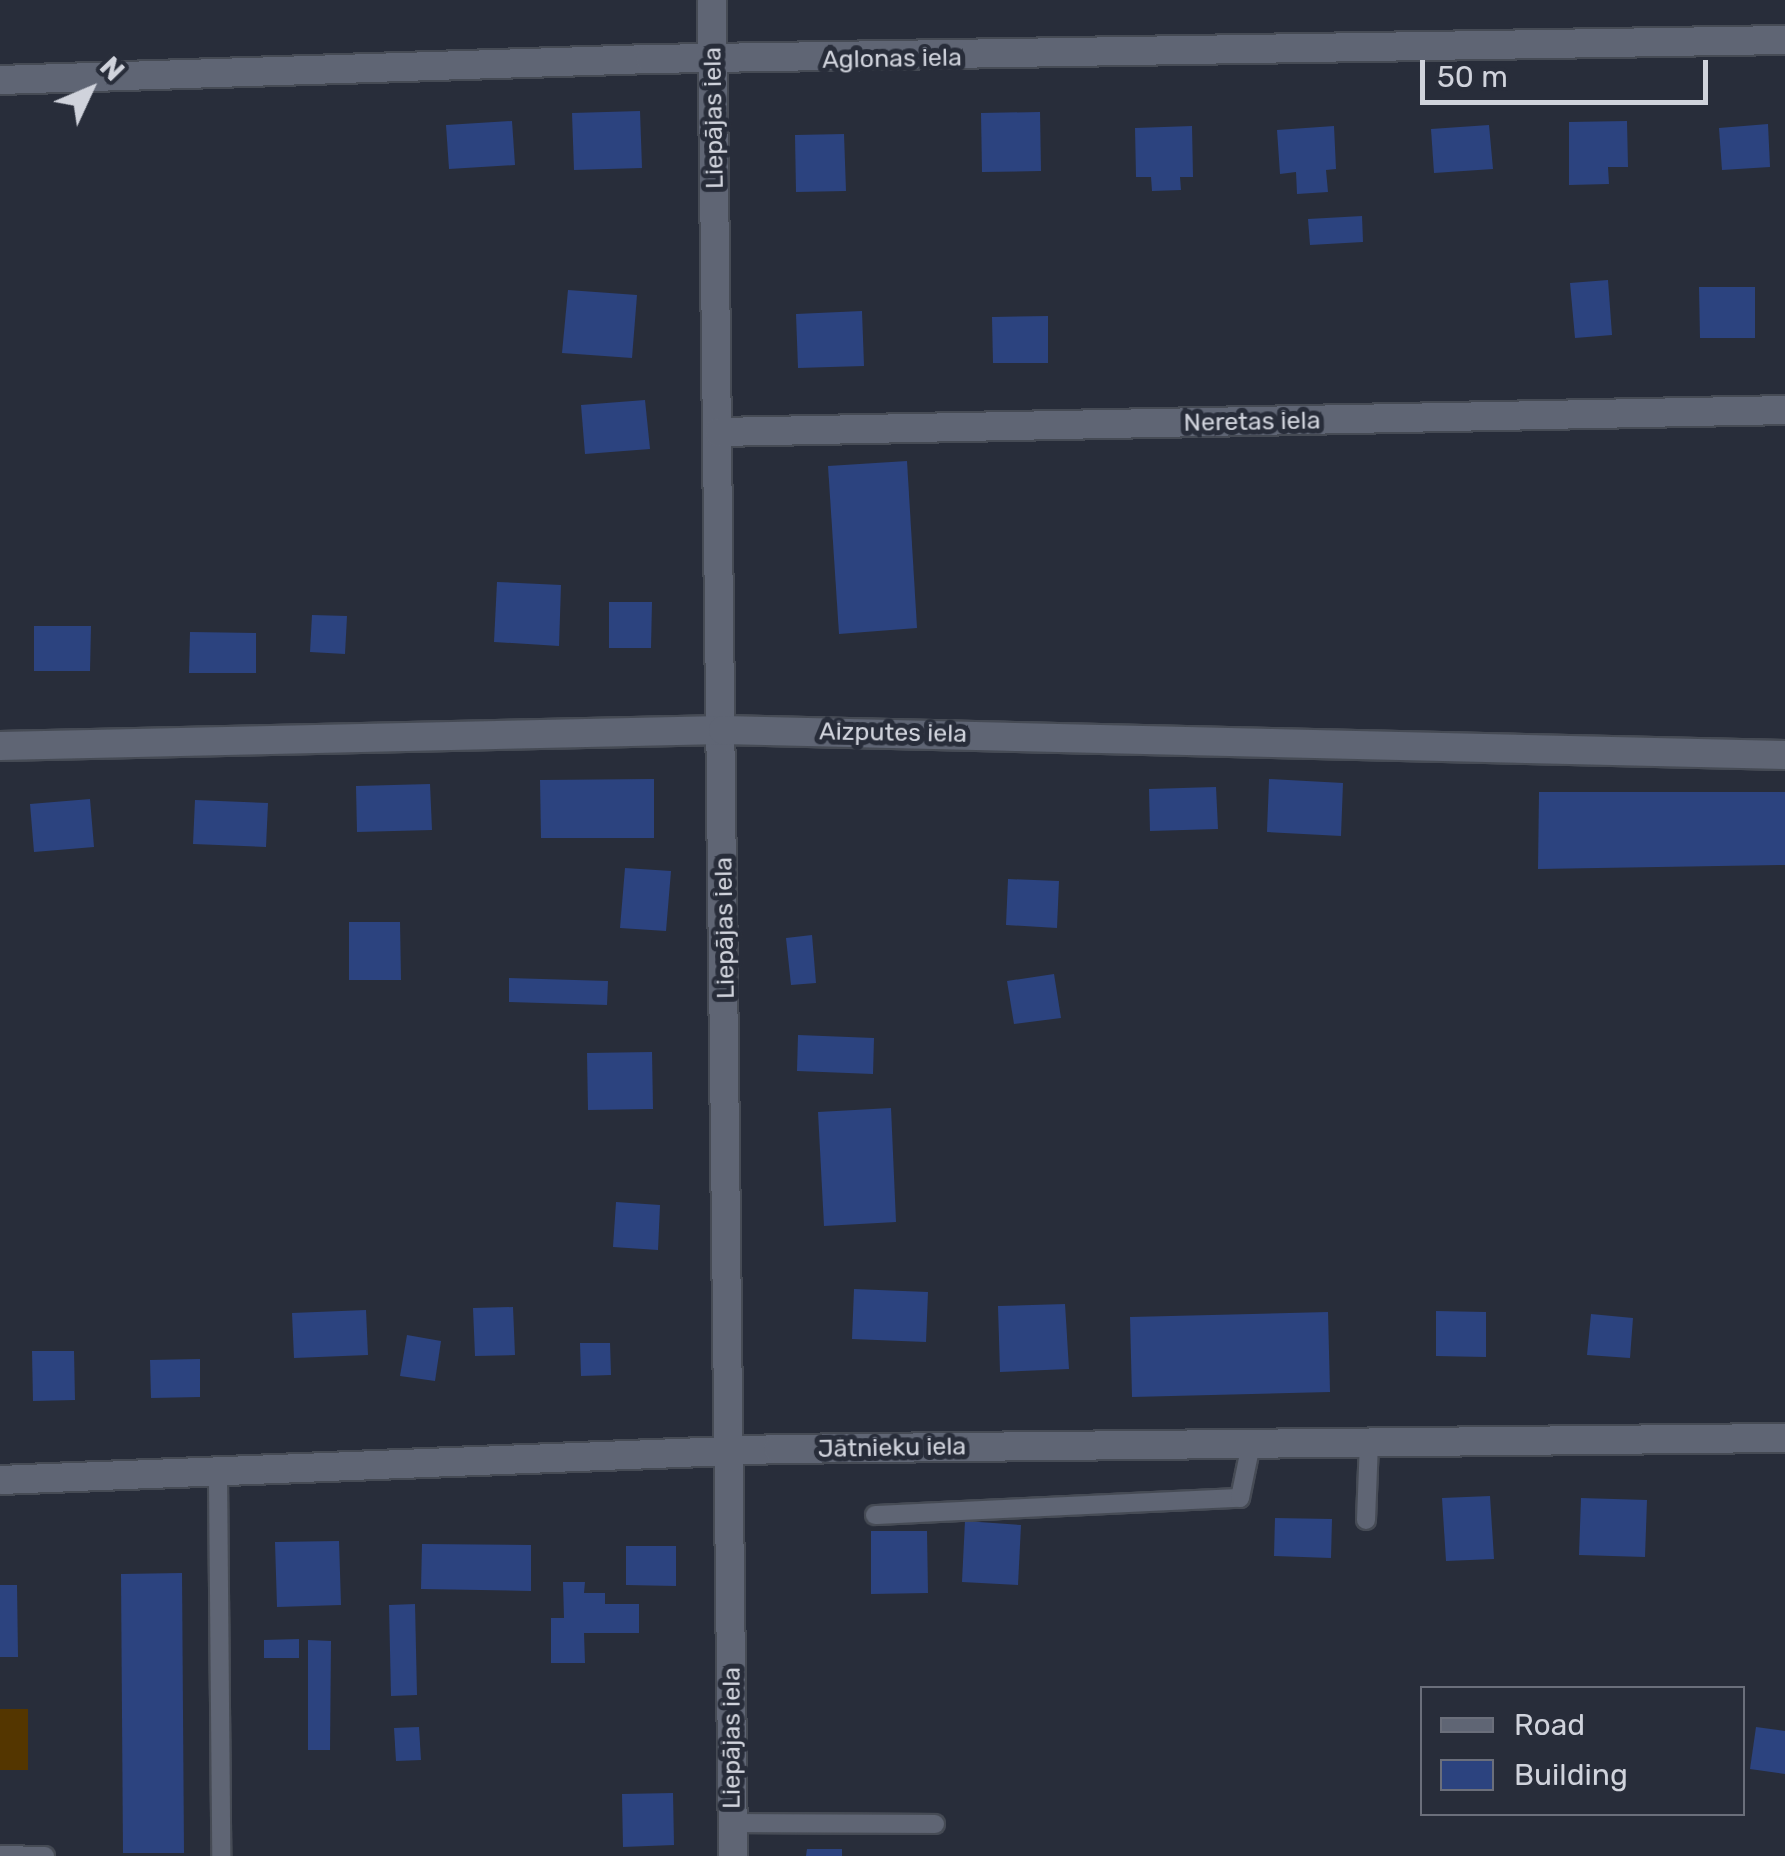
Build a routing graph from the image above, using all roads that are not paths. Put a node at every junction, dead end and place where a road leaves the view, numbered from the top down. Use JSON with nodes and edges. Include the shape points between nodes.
{"nodes":[{"id":1,"x":712,"y":0,"type":"edge"},
{"id":2,"x":1785,"y":40,"type":"edge"},
{"id":3,"x":713,"y":58,"type":"junction"},
{"id":4,"x":0,"y":80,"type":"edge"},
{"id":5,"x":1785,"y":410,"type":"edge"},
{"id":6,"x":718,"y":432,"type":"junction"},
{"id":7,"x":723,"y":730,"type":"junction"},
{"id":8,"x":0,"y":746,"type":"edge"},
{"id":9,"x":1785,"y":756,"type":"edge"},
{"id":10,"x":1785,"y":1438,"type":"edge"},
{"id":11,"x":1369,"y":1442,"type":"junction"},
{"id":12,"x":1251,"y":1444,"type":"junction"},
{"id":13,"x":732,"y":1452,"type":"junction"},
{"id":14,"x":218,"y":1476,"type":"junction"},
{"id":15,"x":0,"y":1480,"type":"edge"},
{"id":16,"x":875,"y":1515,"type":"dead end"},
{"id":17,"x":1366,"y":1520,"type":"dead end"},
{"id":18,"x":732,"y":1823,"type":"junction"},
{"id":19,"x":935,"y":1824,"type":"dead end"},
{"id":20,"x":0,"y":1855,"type":"edge"},
{"id":21,"x":45,"y":1856,"type":"edge"},
{"id":22,"x":221,"y":1856,"type":"edge"},
{"id":23,"x":734,"y":1856,"type":"edge"}],
"edges":[{"from":1,"to":3,"type":"street","name":"Liepājas iela"},
{"from":2,"to":3,"type":"street","name":"Aglonas iela","via":[[1301,54]]},
{"from":3,"to":4,"type":"street","name":"Aglonas iela"},
{"from":3,"to":6,"type":"street","name":"Liepājas iela"},
{"from":5,"to":6,"type":"street","name":"Neretas iela"},
{"from":6,"to":7,"type":"street","name":"Liepājas iela"},
{"from":7,"to":8,"type":"street","name":"Aizputes iela"},
{"from":7,"to":9,"type":"street","name":"Aizputes iela"},
{"from":7,"to":13,"type":"street","name":"Liepājas iela"},
{"from":10,"to":11,"type":"street","name":"Jātnieku iela"},
{"from":11,"to":12,"type":"street","name":"Jātnieku iela"},
{"from":11,"to":17,"type":"lane"},
{"from":12,"to":13,"type":"street","name":"Jātnieku iela"},
{"from":12,"to":16,"type":"lane","via":[[1240,1498]]},
{"from":13,"to":14,"type":"street","name":"Jātnieku iela"},
{"from":13,"to":18,"type":"street","name":"Liepājas iela"},
{"from":14,"to":15,"type":"street","name":"Jātnieku iela"},
{"from":14,"to":22,"type":"lane"},
{"from":18,"to":19,"type":"lane"},
{"from":18,"to":23,"type":"street","name":"Liepājas iela"},
{"from":20,"to":21,"type":"lane"}]}
